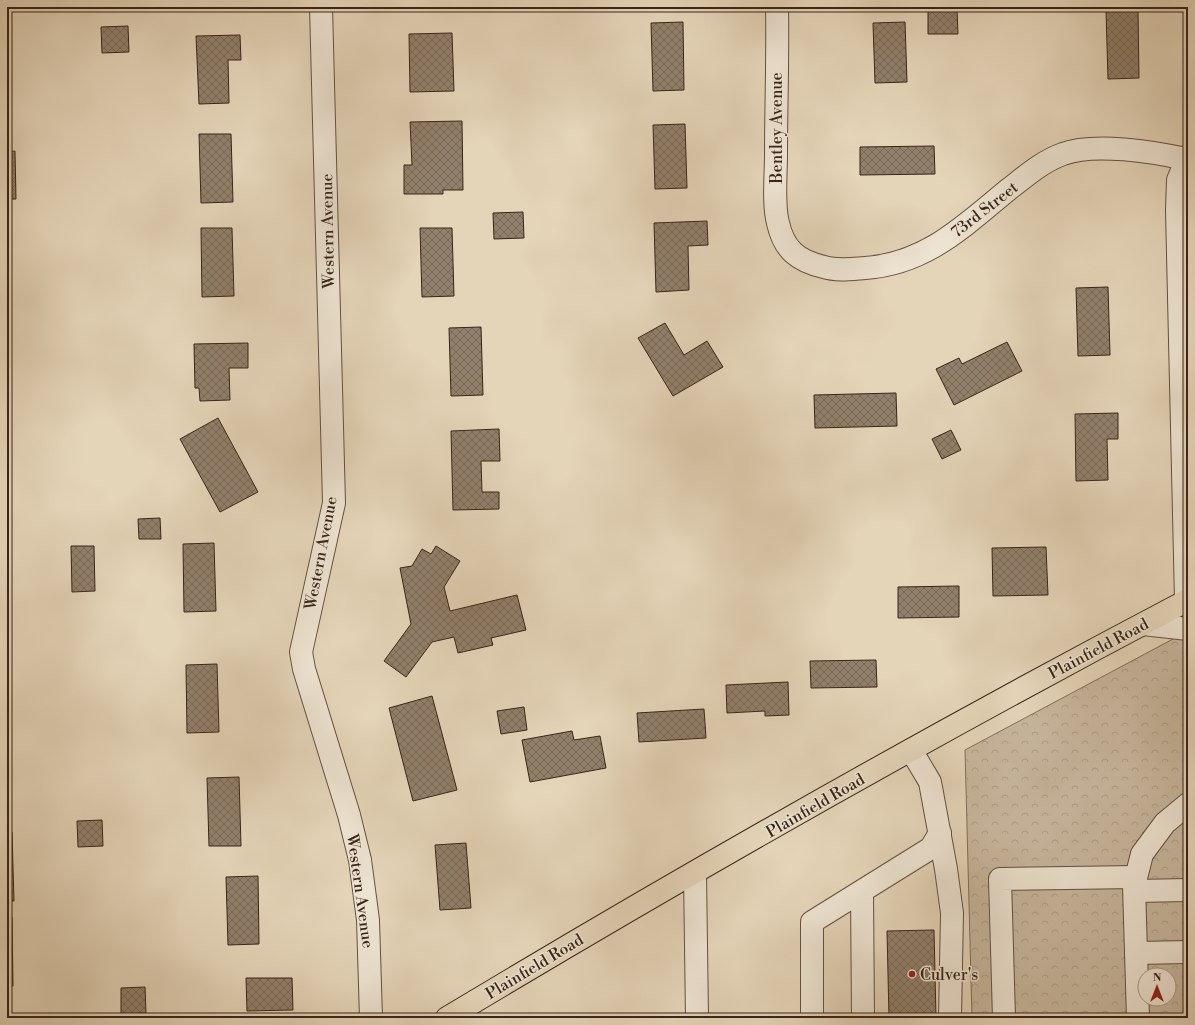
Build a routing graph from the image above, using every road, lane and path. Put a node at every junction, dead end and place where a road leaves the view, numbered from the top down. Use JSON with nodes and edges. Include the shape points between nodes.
{"nodes":[{"id":1,"x":321,"y":7,"type":"edge"},
{"id":2,"x":777,"y":7,"type":"edge"},
{"id":3,"x":1187,"y":157,"type":"edge"},
{"id":4,"x":787,"y":248,"type":"joint"},
{"id":5,"x":1187,"y":600,"type":"edge"},
{"id":6,"x":1143,"y":624,"type":"junction"},
{"id":7,"x":1188,"y":629,"type":"edge"},
{"id":8,"x":911,"y":750,"type":"junction"},
{"id":9,"x":1188,"y":804,"type":"edge"},
{"id":10,"x":940,"y":833,"type":"junction"},
{"id":11,"x":695,"y":874,"type":"junction"},
{"id":12,"x":1136,"y":884,"type":"junction"},
{"id":13,"x":1188,"y":890,"type":"edge"},
{"id":14,"x":862,"y":892,"type":"junction"},
{"id":15,"x":1188,"y":952,"type":"edge"},
{"id":16,"x":1137,"y":953,"type":"junction"},
{"id":17,"x":371,"y":1018,"type":"edge"},
{"id":18,"x":447,"y":1018,"type":"edge"},
{"id":19,"x":697,"y":1018,"type":"edge"},
{"id":20,"x":812,"y":1018,"type":"edge"},
{"id":21,"x":863,"y":1018,"type":"edge"},
{"id":22,"x":950,"y":1018,"type":"edge"},
{"id":23,"x":1004,"y":1018,"type":"edge"},
{"id":24,"x":1138,"y":1018,"type":"edge"}],
"edges":[{"from":1,"to":17,"type":"street","name":"Western Avenue","via":[[334,503],[301,652],[304,670],[349,815],[360,860],[368,920]]},
{"from":2,"to":4,"type":"street","name":"Bentley Avenue","via":[[777,223]]},
{"from":3,"to":4,"type":"street","name":"73rd Street","via":[[1119,149],[1064,153],[1026,176],[939,244],[901,263],[833,270],[807,263]]},
{"from":3,"to":5,"type":"street","via":[[1178,180],[1177,210]]},
{"from":5,"to":6,"type":"main road","name":"Plainfield Road"},
{"from":6,"to":7,"type":"street"},
{"from":6,"to":8,"type":"main road","name":"Plainfield Road"},
{"from":8,"to":10,"type":"street","via":[[930,782]]},
{"from":8,"to":11,"type":"main road","name":"Plainfield Road"},
{"from":9,"to":12,"type":"street","via":[[1165,823],[1142,854]]},
{"from":10,"to":14,"type":"street","via":[[931,848]]},
{"from":10,"to":22,"type":"street","via":[[952,914]]},
{"from":11,"to":18,"type":"main road","name":"Plainfield Road"},
{"from":11,"to":19,"type":"street"},
{"from":12,"to":13,"type":"street"},
{"from":12,"to":16,"type":"street"},
{"from":12,"to":23,"type":"street","via":[[1000,879]]},
{"from":14,"to":20,"type":"street","via":[[812,922]]},
{"from":14,"to":21,"type":"street"},
{"from":15,"to":16,"type":"street"},
{"from":16,"to":24,"type":"street"}]}
